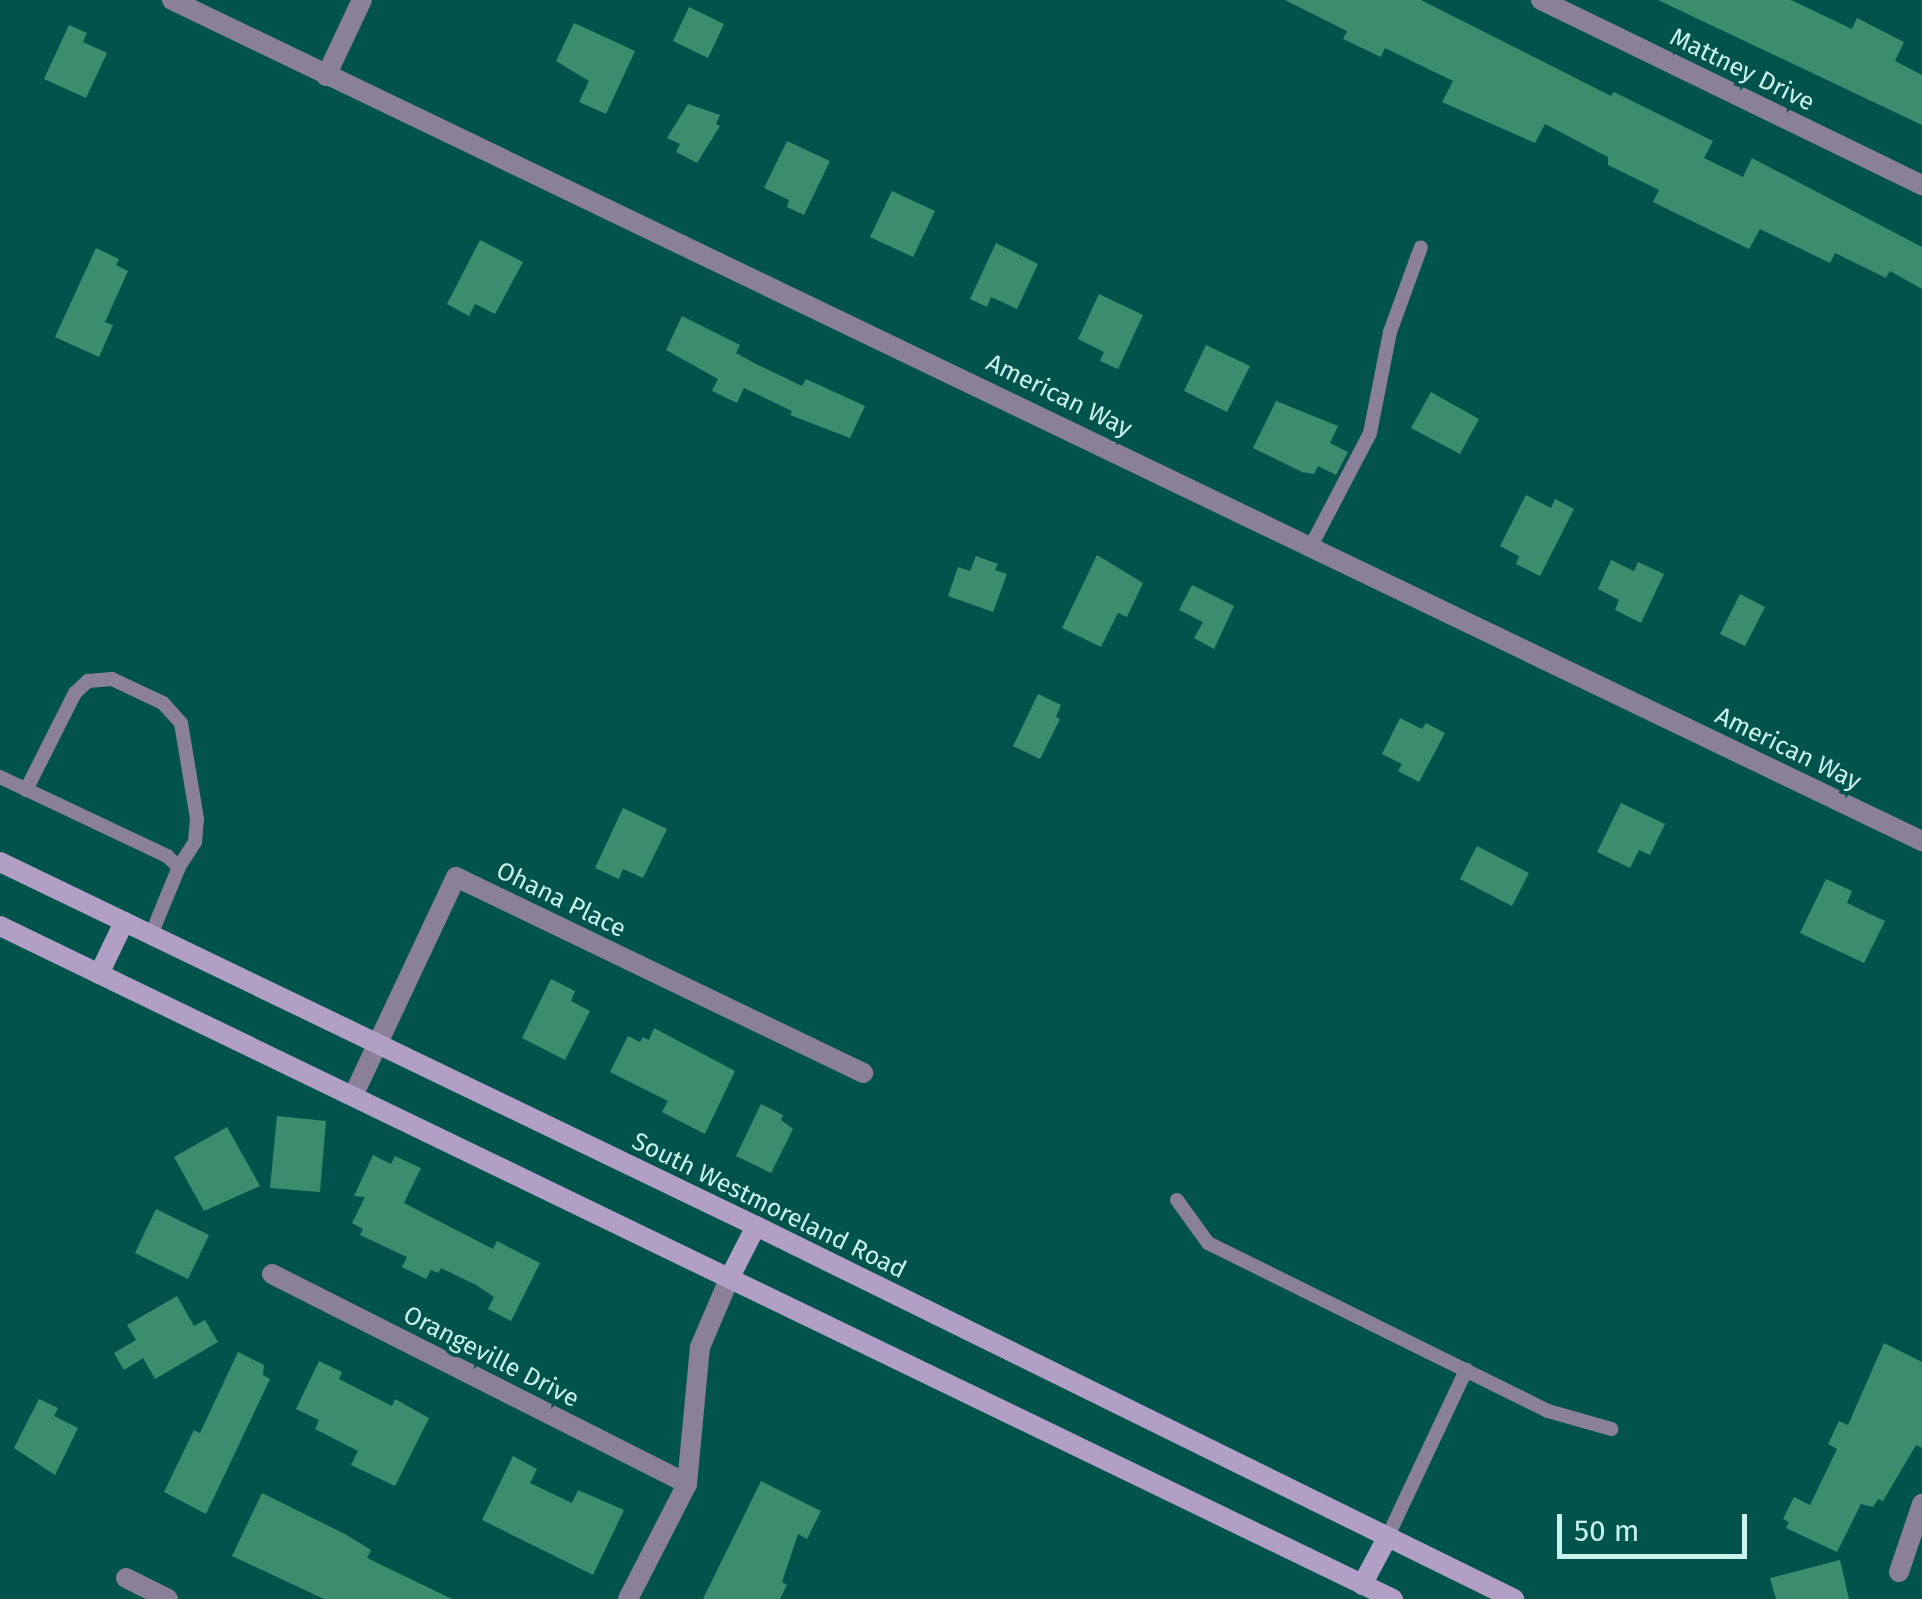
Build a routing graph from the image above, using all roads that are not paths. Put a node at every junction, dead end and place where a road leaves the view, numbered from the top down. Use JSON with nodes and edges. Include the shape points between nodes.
{"nodes":[{"id":1,"x":172,"y":0,"type":"edge"},
{"id":2,"x":362,"y":0,"type":"edge"},
{"id":3,"x":1541,"y":0,"type":"edge"},
{"id":4,"x":326,"y":76,"type":"junction"},
{"id":5,"x":1922,"y":185,"type":"edge"},
{"id":6,"x":1420,"y":247,"type":"dead end"},
{"id":7,"x":1312,"y":546,"type":"junction"},
{"id":8,"x":0,"y":777,"type":"edge"},
{"id":9,"x":26,"y":790,"type":"junction"},
{"id":10,"x":1922,"y":841,"type":"edge"},
{"id":11,"x":0,"y":862,"type":"edge"},
{"id":12,"x":179,"y":868,"type":"junction"},
{"id":13,"x":124,"y":922,"type":"junction"},
{"id":14,"x":0,"y":926,"type":"edge"},
{"id":15,"x":151,"y":936,"type":"junction"},
{"id":16,"x":99,"y":974,"type":"junction"},
{"id":17,"x":378,"y":1044,"type":"junction"},
{"id":18,"x":863,"y":1072,"type":"dead end"},
{"id":19,"x":354,"y":1096,"type":"junction"},
{"id":20,"x":1178,"y":1200,"type":"dead end"},
{"id":21,"x":756,"y":1226,"type":"junction"},
{"id":22,"x":272,"y":1274,"type":"dead end"},
{"id":23,"x":730,"y":1278,"type":"junction"},
{"id":24,"x":1466,"y":1370,"type":"junction"},
{"id":25,"x":1611,"y":1429,"type":"dead end"},
{"id":26,"x":687,"y":1484,"type":"junction"},
{"id":27,"x":1922,"y":1504,"type":"edge"},
{"id":28,"x":1387,"y":1538,"type":"junction"},
{"id":29,"x":1899,"y":1572,"type":"dead end"},
{"id":30,"x":126,"y":1578,"type":"dead end"},
{"id":31,"x":1362,"y":1584,"type":"junction"},
{"id":32,"x":168,"y":1599,"type":"edge"},
{"id":33,"x":628,"y":1599,"type":"edge"},
{"id":34,"x":1392,"y":1599,"type":"edge"},
{"id":35,"x":1514,"y":1599,"type":"edge"}],
"edges":[{"from":1,"to":4,"type":"street","name":"American Way"},
{"from":2,"to":4,"type":"street"},
{"from":3,"to":5,"type":"street","name":"Mattney Drive"},
{"from":4,"to":7,"type":"street","name":"American Way"},
{"from":6,"to":7,"type":"lane","via":[[1390,332],[1370,433]]},
{"from":7,"to":10,"type":"street","name":"American Way"},
{"from":8,"to":9,"type":"lane"},
{"from":9,"to":12,"type":"lane","via":[[167,856]]},
{"from":9,"to":12,"type":"lane","via":[[75,693],[88,681],[112,679],[163,703],[181,724],[197,819],[195,842]]},
{"from":11,"to":13,"type":"main road","name":"South Westmoreland Road"},
{"from":12,"to":15,"type":"lane"},
{"from":13,"to":15,"type":"main road","name":"South Westmoreland Road"},
{"from":13,"to":16,"type":"main road"},
{"from":14,"to":16,"type":"main road"},
{"from":15,"to":17,"type":"main road","name":"South Westmoreland Road"},
{"from":16,"to":19,"type":"main road"},
{"from":17,"to":18,"type":"street","name":"Ohana Place","via":[[456,877]]},
{"from":17,"to":19,"type":"street","name":"Ohana Place"},
{"from":17,"to":21,"type":"main road","name":"South Westmoreland Road"},
{"from":19,"to":23,"type":"main road"},
{"from":20,"to":24,"type":"lane","via":[[1208,1242]]},
{"from":21,"to":23,"type":"main road"},
{"from":21,"to":28,"type":"main road","name":"South Westmoreland Road"},
{"from":22,"to":26,"type":"street","name":"Orangeville Drive"},
{"from":23,"to":26,"type":"street","via":[[700,1346]]},
{"from":23,"to":31,"type":"main road"},
{"from":24,"to":25,"type":"lane","via":[[1548,1411]]},
{"from":24,"to":28,"type":"lane"},
{"from":26,"to":33,"type":"street"},
{"from":27,"to":29,"type":"street"},
{"from":28,"to":31,"type":"main road"},
{"from":28,"to":35,"type":"main road","name":"South Westmoreland Road"},
{"from":30,"to":32,"type":"street"},
{"from":31,"to":34,"type":"main road"}]}
